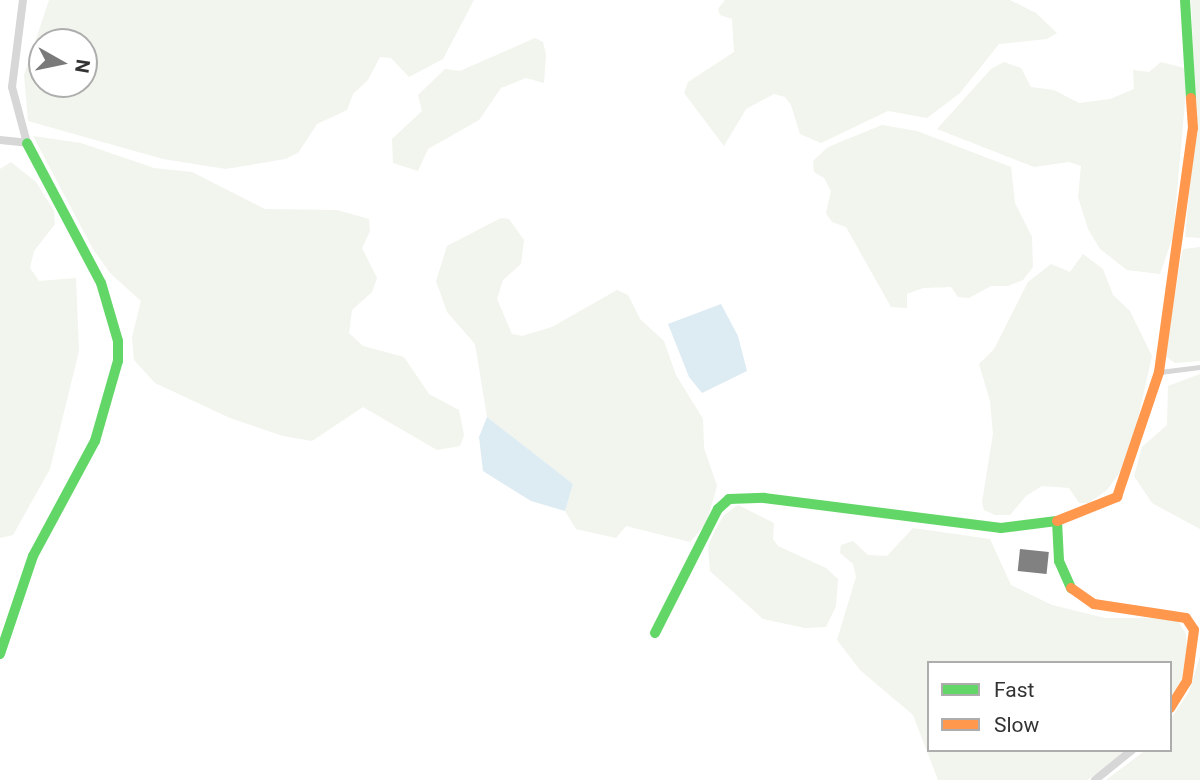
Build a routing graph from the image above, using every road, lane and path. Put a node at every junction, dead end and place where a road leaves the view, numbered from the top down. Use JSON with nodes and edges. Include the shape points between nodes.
{"nodes":[{"id":1,"x":23,"y":0,"type":"edge"},
{"id":2,"x":1185,"y":0,"type":"edge"},
{"id":3,"x":0,"y":140,"type":"edge"},
{"id":4,"x":27,"y":143,"type":"junction"},
{"id":5,"x":1200,"y":367,"type":"edge"},
{"id":6,"x":1159,"y":372,"type":"junction"},
{"id":7,"x":1057,"y":521,"type":"junction"},
{"id":8,"x":655,"y":633,"type":"dead end"},
{"id":9,"x":0,"y":654,"type":"edge"},
{"id":10,"x":1172,"y":705,"type":"edge"},
{"id":11,"x":1130,"y":752,"type":"edge"},
{"id":12,"x":1095,"y":780,"type":"edge"}],
"edges":[{"from":1,"to":4,"type":"street","via":[[12,87]]},
{"from":2,"to":6,"type":"street","via":[[1193,128]]},
{"from":3,"to":4,"type":"street"},
{"from":4,"to":9,"type":"street","via":[[101,283],[118,341],[118,361],[95,441],[33,556]]},
{"from":5,"to":6,"type":"lane"},
{"from":6,"to":7,"type":"street","via":[[1117,497]]},
{"from":7,"to":8,"type":"street","via":[[1001,528],[764,498],[729,499],[719,509]]},
{"from":7,"to":10,"type":"street","via":[[1059,561],[1069,586],[1080,598],[1103,606],[1175,613],[1186,618],[1194,630],[1187,681]]},
{"from":11,"to":12,"type":"street"}]}
